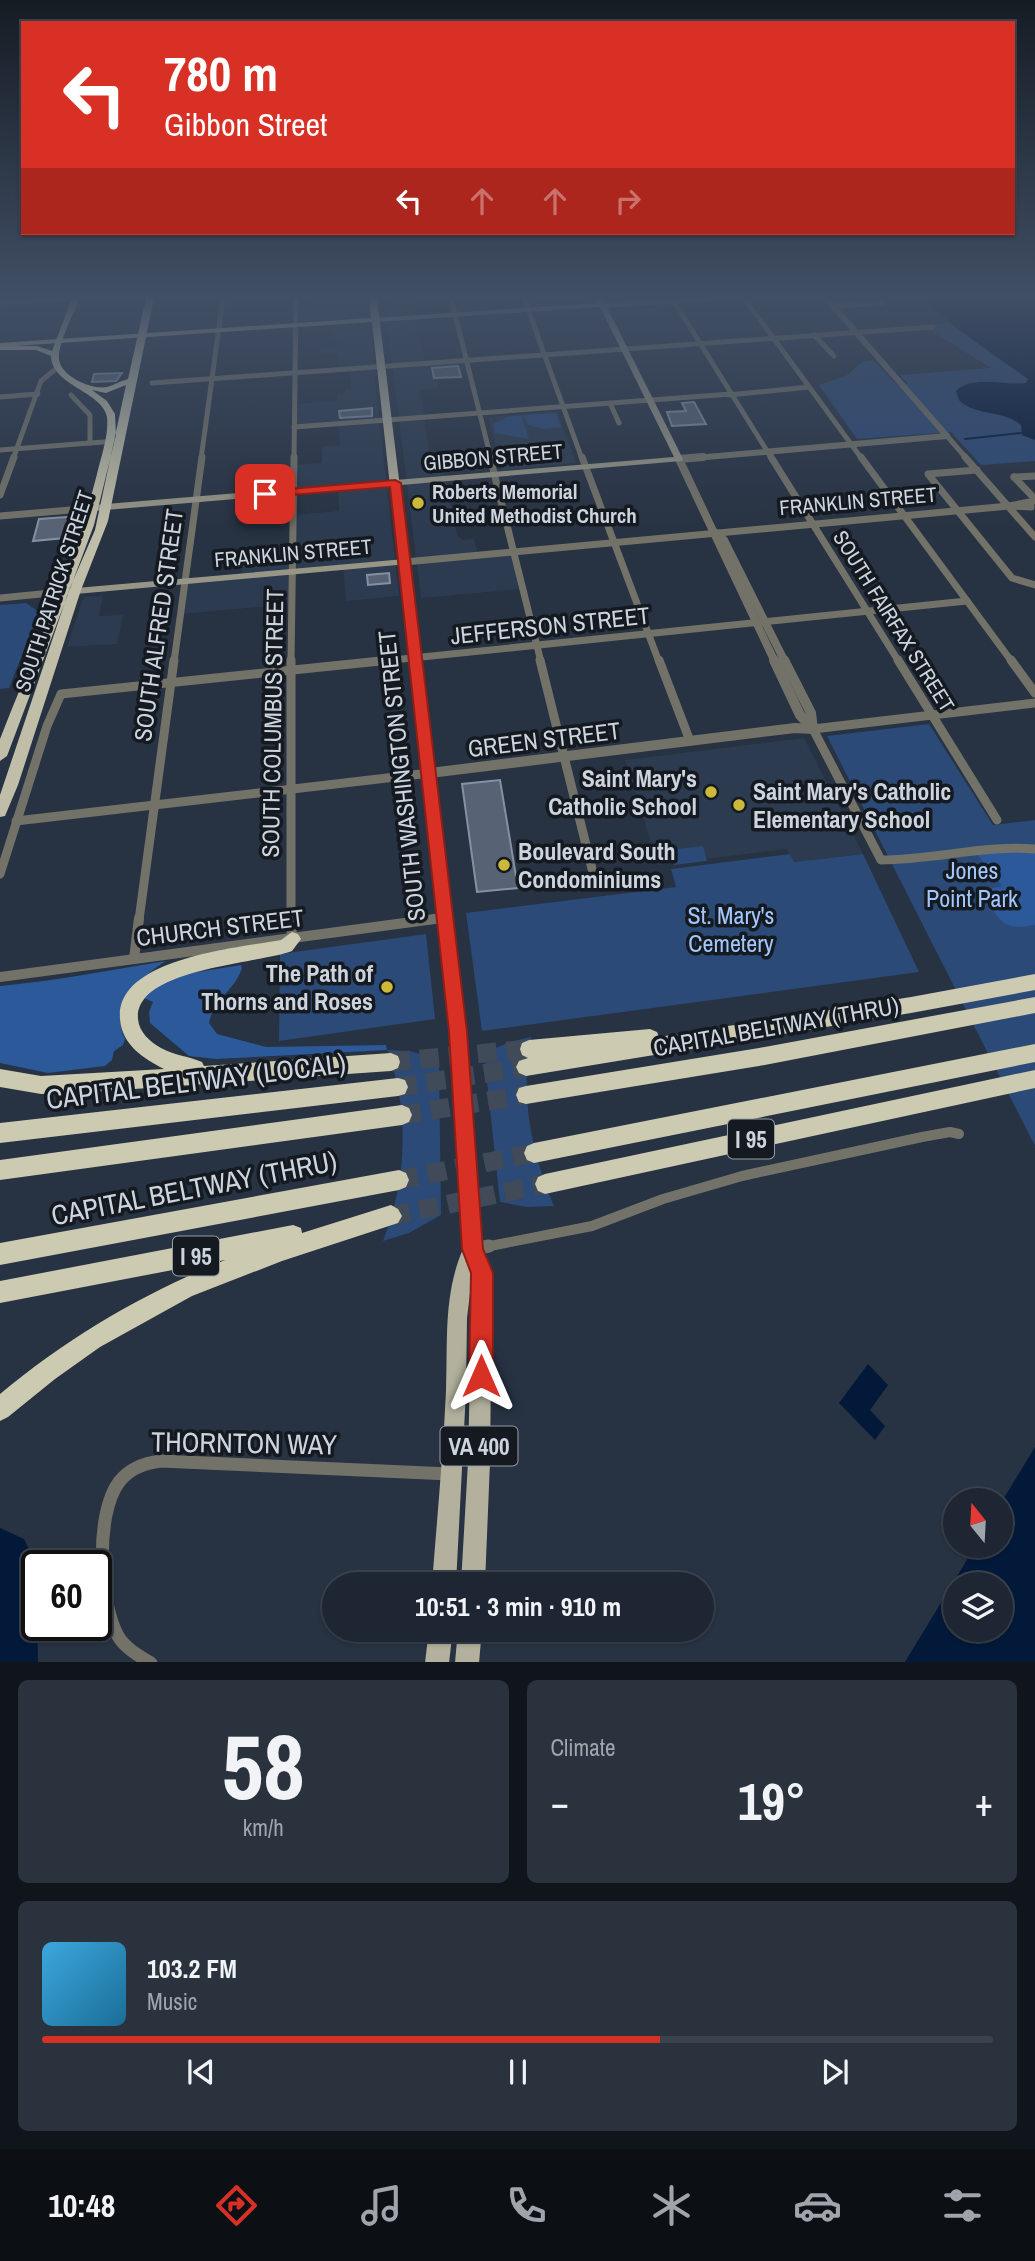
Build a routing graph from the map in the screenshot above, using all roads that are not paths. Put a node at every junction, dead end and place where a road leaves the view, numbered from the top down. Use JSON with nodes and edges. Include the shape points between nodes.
{"nodes":[{"id":1,"x":48,"y":376,"type":"edge"},
{"id":2,"x":67,"y":376,"type":"edge"},
{"id":3,"x":133,"y":376,"type":"edge"},
{"id":4,"x":245,"y":376,"type":"edge"},
{"id":5,"x":295,"y":376,"type":"edge"},
{"id":6,"x":382,"y":376,"type":"edge"},
{"id":7,"x":470,"y":376,"type":"edge"},
{"id":8,"x":553,"y":376,"type":"edge"},
{"id":9,"x":638,"y":376,"type":"edge"},
{"id":10,"x":720,"y":376,"type":"edge"},
{"id":11,"x":801,"y":376,"type":"edge"},
{"id":12,"x":894,"y":376,"type":"edge"},
{"id":13,"x":211,"y":378,"type":"junction"},
{"id":14,"x":132,"y":380,"type":"junction"},
{"id":15,"x":152,"y":383,"type":"dead end"},
{"id":16,"x":79,"y":384,"type":"junction"},
{"id":17,"x":809,"y":387,"type":"junction"},
{"id":18,"x":38,"y":394,"type":"junction"},
{"id":19,"x":731,"y":394,"type":"junction"},
{"id":20,"x":71,"y":395,"type":"dead end"},
{"id":21,"x":0,"y":397,"type":"edge"},
{"id":22,"x":650,"y":400,"type":"junction"},
{"id":23,"x":610,"y":403,"type":"junction"},
{"id":24,"x":564,"y":407,"type":"junction"},
{"id":25,"x":479,"y":413,"type":"junction"},
{"id":26,"x":388,"y":420,"type":"junction"},
{"id":27,"x":619,"y":423,"type":"dead end"},
{"id":28,"x":294,"y":427,"type":"junction"},
{"id":29,"x":947,"y":436,"type":"junction"},
{"id":30,"x":115,"y":441,"type":"junction"},
{"id":31,"x":90,"y":443,"type":"junction"},
{"id":32,"x":852,"y":444,"type":"junction"},
{"id":33,"x":17,"y":448,"type":"junction"},
{"id":34,"x":0,"y":450,"type":"edge"},
{"id":35,"x":767,"y":452,"type":"junction"},
{"id":36,"x":679,"y":459,"type":"junction"},
{"id":37,"x":586,"y":467,"type":"junction"},
{"id":38,"x":976,"y":470,"type":"junction"},
{"id":39,"x":494,"y":475,"type":"junction"},
{"id":40,"x":1035,"y":475,"type":"edge"},
{"id":41,"x":395,"y":483,"type":"junction"},
{"id":42,"x":293,"y":492,"type":"junction"},
{"id":43,"x":0,"y":495,"type":"edge"},
{"id":44,"x":196,"y":500,"type":"junction"},
{"id":45,"x":1034,"y":504,"type":"edge"},
{"id":46,"x":1009,"y":506,"type":"junction"},
{"id":47,"x":106,"y":507,"type":"junction"},
{"id":48,"x":94,"y":508,"type":"junction"},
{"id":49,"x":957,"y":511,"type":"junction"},
{"id":50,"x":0,"y":516,"type":"edge"},
{"id":51,"x":905,"y":516,"type":"junction"},
{"id":52,"x":812,"y":524,"type":"junction"},
{"id":53,"x":716,"y":533,"type":"junction"},
{"id":54,"x":1035,"y":537,"type":"edge"},
{"id":55,"x":613,"y":542,"type":"junction"},
{"id":56,"x":513,"y":552,"type":"junction"},
{"id":57,"x":405,"y":562,"type":"junction"},
{"id":58,"x":292,"y":572,"type":"junction"},
{"id":59,"x":184,"y":582,"type":"junction"},
{"id":60,"x":1033,"y":585,"type":"edge"},
{"id":61,"x":75,"y":591,"type":"junction"},
{"id":62,"x":61,"y":592,"type":"junction"},
{"id":63,"x":0,"y":598,"type":"edge"},
{"id":64,"x":967,"y":601,"type":"junction"},
{"id":65,"x":867,"y":612,"type":"junction"},
{"id":66,"x":760,"y":622,"type":"junction"},
{"id":67,"x":650,"y":635,"type":"junction"},
{"id":68,"x":536,"y":646,"type":"junction"},
{"id":69,"x":416,"y":658,"type":"junction"},
{"id":70,"x":292,"y":670,"type":"junction"},
{"id":71,"x":171,"y":683,"type":"junction"},
{"id":72,"x":1035,"y":693,"type":"edge"},
{"id":73,"x":56,"y":698,"type":"joint"},
{"id":74,"x":1035,"y":704,"type":"edge"},
{"id":75,"x":933,"y":715,"type":"junction"},
{"id":76,"x":813,"y":729,"type":"junction"},
{"id":77,"x":690,"y":741,"type":"junction"},
{"id":78,"x":0,"y":757,"type":"edge"},
{"id":79,"x":565,"y":758,"type":"junction"},
{"id":80,"x":430,"y":773,"type":"junction"},
{"id":81,"x":290,"y":789,"type":"junction"},
{"id":82,"x":155,"y":805,"type":"junction"},
{"id":83,"x":0,"y":812,"type":"edge"},
{"id":84,"x":998,"y":820,"type":"dead end"},
{"id":85,"x":16,"y":821,"type":"junction"},
{"id":86,"x":1035,"y":849,"type":"edge"},
{"id":87,"x":0,"y":874,"type":"edge"},
{"id":88,"x":596,"y":885,"type":"dead end"},
{"id":89,"x":445,"y":918,"type":"junction"},
{"id":90,"x":292,"y":939,"type":"junction"},
{"id":91,"x":134,"y":959,"type":"junction"},
{"id":92,"x":0,"y":977,"type":"edge"},
{"id":93,"x":1035,"y":982,"type":"edge"},
{"id":94,"x":1035,"y":1005,"type":"edge"},
{"id":95,"x":1035,"y":1053,"type":"edge"},
{"id":96,"x":528,"y":1058,"type":"tunnel mouth"},
{"id":97,"x":391,"y":1062,"type":"tunnel mouth"},
{"id":98,"x":225,"y":1071,"type":"junction"},
{"id":99,"x":0,"y":1078,"type":"edge"},
{"id":100,"x":1035,"y":1079,"type":"edge"},
{"id":101,"x":398,"y":1087,"type":"tunnel mouth"},
{"id":102,"x":526,"y":1096,"type":"tunnel mouth"},
{"id":103,"x":402,"y":1115,"type":"tunnel mouth"},
{"id":104,"x":0,"y":1133,"type":"edge"},
{"id":105,"x":959,"y":1134,"type":"dead end"},
{"id":106,"x":534,"y":1153,"type":"tunnel mouth"},
{"id":107,"x":0,"y":1170,"type":"edge"},
{"id":108,"x":399,"y":1180,"type":"tunnel mouth"},
{"id":109,"x":545,"y":1184,"type":"tunnel mouth"},
{"id":110,"x":187,"y":1221,"type":"junction"},
{"id":111,"x":472,"y":1249,"type":"junction"},
{"id":112,"x":0,"y":1254,"type":"edge"},
{"id":113,"x":0,"y":1261,"type":"edge"},
{"id":114,"x":0,"y":1292,"type":"edge"},
{"id":115,"x":0,"y":1409,"type":"edge"},
{"id":116,"x":450,"y":1474,"type":"junction"},
{"id":117,"x":445,"y":1572,"type":"edge"},
{"id":118,"x":474,"y":1572,"type":"edge"},
{"id":119,"x":439,"y":1642,"type":"edge"},
{"id":120,"x":469,"y":1642,"type":"edge"},
{"id":121,"x":152,"y":1662,"type":"edge"},
{"id":122,"x":438,"y":1662,"type":"edge"},
{"id":123,"x":467,"y":1662,"type":"edge"}],
"edges":[{"from":1,"to":18,"type":"street"},
{"from":2,"to":16,"type":"highway","name":"SOUTH PATRICK STREET"},
{"from":3,"to":14,"type":"highway","name":"SOUTH PATRICK STREET"},
{"from":4,"to":13,"type":"street"},
{"from":5,"to":28,"type":"street","name":"SOUTH COLUMBUS STREET"},
{"from":6,"to":26,"type":"main road","name":"SOUTH WASHINGTON STREET","number":"VA 400"},
{"from":7,"to":25,"type":"street"},
{"from":8,"to":24,"type":"street"},
{"from":9,"to":22,"type":"main road"},
{"from":10,"to":19,"type":"street","name":"SOUTH FAIRFAX STREET"},
{"from":11,"to":17,"type":"street"},
{"from":12,"to":29,"type":"street"},
{"from":13,"to":15,"type":"street"},
{"from":13,"to":44,"type":"street","name":"SOUTH ALFRED STREET"},
{"from":14,"to":16,"type":"highway","via":[[106,390]]},
{"from":14,"to":30,"type":"highway","name":"SOUTH PATRICK STREET"},
{"from":16,"to":30,"type":"highway","name":"SOUTH PATRICK STREET","via":[[108,408]]},
{"from":17,"to":19,"type":"street"},
{"from":17,"to":32,"type":"street"},
{"from":18,"to":21,"type":"street"},
{"from":18,"to":33,"type":"street"},
{"from":19,"to":22,"type":"street"},
{"from":19,"to":35,"type":"street","name":"SOUTH FAIRFAX STREET"},
{"from":20,"to":31,"type":"street","via":[[92,417]]},
{"from":22,"to":23,"type":"street"},
{"from":22,"to":36,"type":"main road"},
{"from":23,"to":24,"type":"street"},
{"from":23,"to":27,"type":"street"},
{"from":24,"to":25,"type":"street"},
{"from":24,"to":37,"type":"street"},
{"from":25,"to":26,"type":"street"},
{"from":25,"to":39,"type":"street"},
{"from":26,"to":28,"type":"street"},
{"from":26,"to":41,"type":"main road","name":"SOUTH WASHINGTON STREET","number":"VA 400"},
{"from":28,"to":42,"type":"street","name":"SOUTH COLUMBUS STREET"},
{"from":29,"to":32,"type":"street","name":"GIBBON STREET"},
{"from":29,"to":38,"type":"street"},
{"from":30,"to":31,"type":"street"},
{"from":30,"to":47,"type":"highway","name":"SOUTH PATRICK STREET"},
{"from":30,"to":48,"type":"highway","name":"SOUTH PATRICK STREET"},
{"from":31,"to":33,"type":"street"},
{"from":32,"to":35,"type":"street","name":"GIBBON STREET"},
{"from":32,"to":51,"type":"street"},
{"from":33,"to":34,"type":"street"},
{"from":33,"to":43,"type":"street"},
{"from":35,"to":36,"type":"street","name":"GIBBON STREET"},
{"from":35,"to":52,"type":"street","name":"SOUTH FAIRFAX STREET"},
{"from":36,"to":37,"type":"main road","name":"GIBBON STREET"},
{"from":36,"to":53,"type":"street"},
{"from":37,"to":39,"type":"main road","name":"GIBBON STREET"},
{"from":37,"to":55,"type":"street"},
{"from":38,"to":46,"type":"street"},
{"from":38,"to":49,"type":"street","via":[[928,474]]},
{"from":39,"to":41,"type":"main road","name":"GIBBON STREET"},
{"from":39,"to":56,"type":"street"},
{"from":40,"to":45,"type":"street","via":[[1014,477]]},
{"from":41,"to":42,"type":"main road","name":"GIBBON STREET"},
{"from":41,"to":57,"type":"main road","name":"SOUTH WASHINGTON STREET","number":"VA 400"},
{"from":42,"to":44,"type":"main road","name":"GIBBON STREET"},
{"from":42,"to":58,"type":"street","name":"SOUTH COLUMBUS STREET"},
{"from":44,"to":47,"type":"main road","name":"GIBBON STREET"},
{"from":44,"to":59,"type":"street","name":"SOUTH ALFRED STREET"},
{"from":45,"to":46,"type":"street","name":"FRANKLIN STREET"},
{"from":46,"to":49,"type":"street","name":"FRANKLIN STREET"},
{"from":46,"to":54,"type":"street"},
{"from":47,"to":48,"type":"main road","name":"GIBBON STREET"},
{"from":47,"to":61,"type":"highway","name":"SOUTH PATRICK STREET"},
{"from":48,"to":50,"type":"street","name":"GIBBON STREET"},
{"from":48,"to":62,"type":"highway","name":"SOUTH PATRICK STREET"},
{"from":49,"to":51,"type":"street","name":"FRANKLIN STREET"},
{"from":49,"to":60,"type":"street","via":[[1012,578]]},
{"from":51,"to":52,"type":"street","name":"FRANKLIN STREET"},
{"from":51,"to":64,"type":"street"},
{"from":52,"to":53,"type":"street","name":"FRANKLIN STREET"},
{"from":52,"to":65,"type":"street","name":"SOUTH FAIRFAX STREET"},
{"from":53,"to":55,"type":"street","name":"FRANKLIN STREET"},
{"from":53,"to":66,"type":"street","via":[[715,541]]},
{"from":55,"to":56,"type":"street","name":"FRANKLIN STREET"},
{"from":55,"to":67,"type":"street"},
{"from":56,"to":57,"type":"street","name":"FRANKLIN STREET"},
{"from":56,"to":68,"type":"street"},
{"from":57,"to":58,"type":"main road","name":"FRANKLIN STREET"},
{"from":57,"to":69,"type":"main road","name":"SOUTH WASHINGTON STREET","number":"VA 400"},
{"from":58,"to":59,"type":"main road","name":"FRANKLIN STREET"},
{"from":58,"to":70,"type":"street","name":"SOUTH COLUMBUS STREET"},
{"from":59,"to":61,"type":"main road","name":"FRANKLIN STREET"},
{"from":59,"to":71,"type":"street","name":"SOUTH ALFRED STREET"},
{"from":61,"to":62,"type":"main road","name":"FRANKLIN STREET"},
{"from":61,"to":83,"type":"highway","name":"SOUTH PATRICK STREET"},
{"from":62,"to":63,"type":"street","name":"FRANKLIN STREET"},
{"from":62,"to":78,"type":"highway","name":"SOUTH PATRICK STREET"},
{"from":64,"to":65,"type":"street","name":"JEFFERSON STREET"},
{"from":64,"to":72,"type":"street"},
{"from":65,"to":66,"type":"street","name":"JEFFERSON STREET"},
{"from":65,"to":75,"type":"street","name":"SOUTH FAIRFAX STREET"},
{"from":66,"to":67,"type":"street","name":"JEFFERSON STREET"},
{"from":66,"to":76,"type":"street","via":[[800,715]]},
{"from":67,"to":68,"type":"street","name":"JEFFERSON STREET"},
{"from":67,"to":77,"type":"street"},
{"from":68,"to":69,"type":"street","name":"JEFFERSON STREET"},
{"from":68,"to":79,"type":"street"},
{"from":69,"to":70,"type":"street","name":"JEFFERSON STREET"},
{"from":69,"to":80,"type":"main road","name":"SOUTH WASHINGTON STREET","number":"VA 400"},
{"from":70,"to":71,"type":"street","name":"JEFFERSON STREET"},
{"from":70,"to":81,"type":"street","name":"SOUTH COLUMBUS STREET"},
{"from":71,"to":73,"type":"street","name":"JEFFERSON STREET"},
{"from":71,"to":82,"type":"street","name":"SOUTH ALFRED STREET"},
{"from":73,"to":85,"type":"street","name":"SOUTH PATRICK STREET"},
{"from":74,"to":75,"type":"street","name":"GREEN STREET"},
{"from":75,"to":76,"type":"street","name":"GREEN STREET"},
{"from":75,"to":84,"type":"street","name":"SOUTH FAIRFAX STREET"},
{"from":76,"to":77,"type":"street","name":"GREEN STREET"},
{"from":76,"to":86,"type":"street","via":[[881,860],[905,861],[989,847]]},
{"from":77,"to":79,"type":"street","name":"GREEN STREET"},
{"from":79,"to":80,"type":"street","name":"GREEN STREET"},
{"from":79,"to":88,"type":"street"},
{"from":80,"to":81,"type":"street","name":"GREEN STREET"},
{"from":80,"to":89,"type":"main road","name":"SOUTH WASHINGTON STREET","number":"VA 400"},
{"from":81,"to":82,"type":"street","name":"GREEN STREET"},
{"from":81,"to":90,"type":"street","name":"SOUTH COLUMBUS STREET"},
{"from":82,"to":85,"type":"street","name":"GREEN STREET"},
{"from":82,"to":91,"type":"street","name":"SOUTH ALFRED STREET"},
{"from":85,"to":87,"type":"street","name":"SOUTH PATRICK STREET"},
{"from":89,"to":90,"type":"street","name":"CHURCH STREET"},
{"from":89,"to":111,"type":"main road","name":"SOUTH WASHINGTON STREET","number":"VA 400"},
{"from":90,"to":91,"type":"street","name":"CHURCH STREET"},
{"from":90,"to":98,"type":"highway","via":[[286,946],[160,974],[131,1001],[130,1031],[144,1050],[177,1066]]},
{"from":91,"to":92,"type":"street","name":"CHURCH STREET"},
{"from":93,"to":96,"type":"highway","via":[[760,1030]]},
{"from":94,"to":102,"type":"highway","name":"CAPITAL BELTWAY (THRU)"},
{"from":95,"to":106,"type":"highway","number":"I 95"},
{"from":97,"to":98,"type":"highway"},
{"from":98,"to":99,"type":"highway","via":[[41,1085]]},
{"from":100,"to":109,"type":"highway","number":"I 95"},
{"from":101,"to":104,"type":"highway","name":"CAPITAL BELTWAY (LOCAL)"},
{"from":103,"to":107,"type":"highway","name":"CAPITAL BELTWAY (THRU)"},
{"from":105,"to":111,"type":"street","via":[[922,1137],[742,1176],[592,1226]]},
{"from":108,"to":110,"type":"highway","name":"CAPITAL BELTWAY (THRU)","number":"I 95"},
{"from":110,"to":112,"type":"highway","name":"CAPITAL BELTWAY (THRU)","number":"I 95"},
{"from":110,"to":113,"type":"highway"},
{"from":111,"to":116,"type":"main road","name":"SOUTH WASHINGTON STREET","number":"VA 400","via":[[458,1292]]},
{"from":111,"to":118,"type":"main road","name":"SOUTH WASHINGTON STREET","number":"VA 400","via":[[482,1273]]},
{"from":114,"to":115,"type":"highway","number":"I 95","via":[[391,1216],[246,1260],[148,1303],[78,1346]]},
{"from":116,"to":117,"type":"main road","name":"SOUTH WASHINGTON STREET","number":"VA 400"},
{"from":116,"to":121,"type":"street","name":"THORNTON WAY","via":[[161,1461],[138,1465],[111,1496],[104,1593],[119,1638]]},
{"from":119,"to":122,"type":"main road"},
{"from":120,"to":123,"type":"main road"}]}
